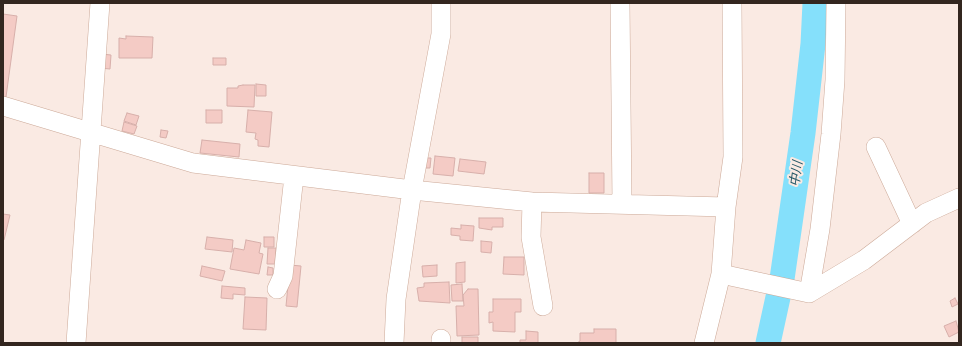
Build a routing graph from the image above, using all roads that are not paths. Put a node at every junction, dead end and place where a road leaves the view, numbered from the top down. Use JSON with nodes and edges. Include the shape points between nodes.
{"nodes":[{"id":1,"x":100,"y":3,"type":"edge"},
{"id":2,"x":441,"y":3,"type":"edge"},
{"id":3,"x":620,"y":3,"type":"edge"},
{"id":4,"x":732,"y":3,"type":"edge"},
{"id":5,"x":836,"y":3,"type":"edge"},
{"id":6,"x":3,"y":106,"type":"edge"},
{"id":7,"x":92,"y":132,"type":"junction"},
{"id":8,"x":876,"y":147,"type":"dead end"},
{"id":9,"x":294,"y":176,"type":"junction"},
{"id":10,"x":412,"y":190,"type":"junction"},
{"id":11,"x":959,"y":198,"type":"edge"},
{"id":12,"x":532,"y":202,"type":"junction"},
{"id":13,"x":622,"y":202,"type":"junction"},
{"id":14,"x":726,"y":206,"type":"junction"},
{"id":15,"x":912,"y":224,"type":"junction"},
{"id":16,"x":721,"y":274,"type":"junction"},
{"id":17,"x":278,"y":289,"type":"dead end"},
{"id":18,"x":809,"y":293,"type":"junction"},
{"id":19,"x":544,"y":306,"type":"dead end"},
{"id":20,"x":76,"y":343,"type":"edge"},
{"id":21,"x":394,"y":343,"type":"edge"},
{"id":22,"x":704,"y":343,"type":"edge"}],
"edges":[{"from":1,"to":7,"type":"street"},
{"from":2,"to":10,"type":"street","via":[[441,34]]},
{"from":3,"to":13,"type":"street"},
{"from":4,"to":14,"type":"street","via":[[733,157]]},
{"from":5,"to":18,"type":"street","via":[[831,134],[820,229]]},
{"from":6,"to":7,"type":"street"},
{"from":7,"to":9,"type":"street","via":[[193,163]]},
{"from":7,"to":20,"type":"street"},
{"from":8,"to":15,"type":"street"},
{"from":9,"to":10,"type":"street"},
{"from":9,"to":17,"type":"street","via":[[282,276]]},
{"from":10,"to":12,"type":"street"},
{"from":10,"to":21,"type":"street","via":[[396,299]]},
{"from":11,"to":15,"type":"street","via":[[926,213]]},
{"from":12,"to":13,"type":"street"},
{"from":12,"to":19,"type":"street","via":[[531,237]]},
{"from":13,"to":14,"type":"street"},
{"from":14,"to":16,"type":"street"},
{"from":15,"to":18,"type":"street","via":[[864,260]]},
{"from":16,"to":18,"type":"street"},
{"from":16,"to":22,"type":"street"}]}
